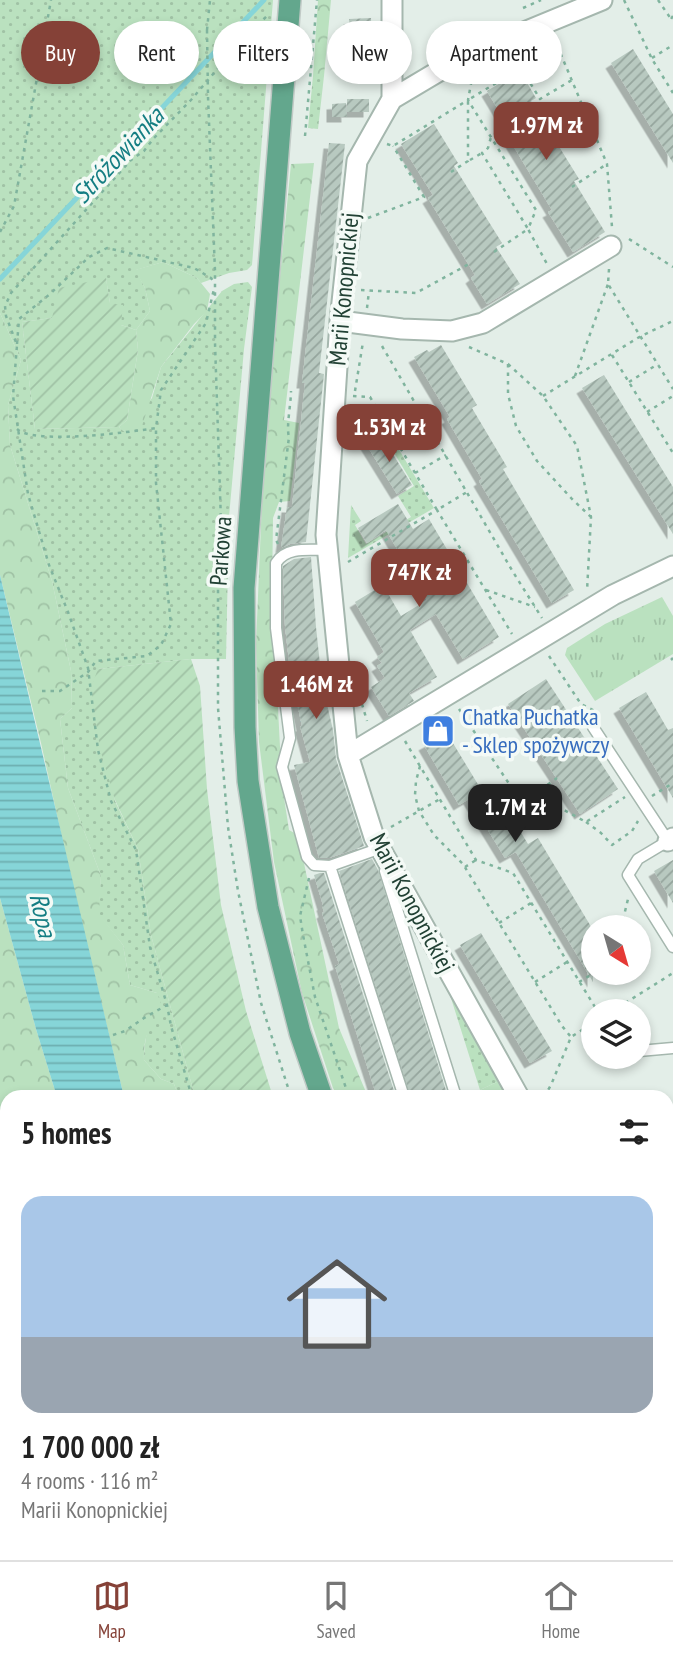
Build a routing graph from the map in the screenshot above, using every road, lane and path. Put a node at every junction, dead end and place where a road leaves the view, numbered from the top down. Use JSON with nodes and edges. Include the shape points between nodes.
{"nodes":[{"id":1,"x":51,"y":0,"type":"edge"},
{"id":2,"x":210,"y":0,"type":"edge"},
{"id":3,"x":317,"y":0,"type":"edge"},
{"id":4,"x":392,"y":0,"type":"edge"},
{"id":5,"x":541,"y":0,"type":"edge"},
{"id":6,"x":602,"y":0,"type":"edge"},
{"id":7,"x":624,"y":0,"type":"edge"},
{"id":8,"x":658,"y":0,"type":"edge"},
{"id":9,"x":534,"y":1,"type":"edge"},
{"id":10,"x":523,"y":8,"type":"dead end"},
{"id":11,"x":282,"y":11,"type":"edge"},
{"id":12,"x":672,"y":19,"type":"edge"},
{"id":13,"x":550,"y":21,"type":"edge"},
{"id":14,"x":673,"y":45,"type":"edge"},
{"id":15,"x":562,"y":56,"type":"edge"},
{"id":16,"x":652,"y":58,"type":"junction"},
{"id":17,"x":426,"y":79,"type":"edge"},
{"id":18,"x":572,"y":80,"type":"junction"},
{"id":19,"x":471,"y":84,"type":"edge"},
{"id":20,"x":673,"y":93,"type":"edge"},
{"id":21,"x":392,"y":99,"type":"junction"},
{"id":22,"x":468,"y":100,"type":"junction"},
{"id":23,"x":509,"y":125,"type":"dead end"},
{"id":24,"x":305,"y":136,"type":"dead end"},
{"id":25,"x":491,"y":137,"type":"junction"},
{"id":26,"x":370,"y":138,"type":"junction"},
{"id":27,"x":393,"y":146,"type":"junction"},
{"id":28,"x":482,"y":153,"type":"junction"},
{"id":29,"x":468,"y":161,"type":"junction"},
{"id":30,"x":607,"y":164,"type":"junction"},
{"id":31,"x":451,"y":172,"type":"dead end"},
{"id":32,"x":572,"y":187,"type":"dead end"},
{"id":33,"x":350,"y":225,"type":"junction"},
{"id":34,"x":528,"y":229,"type":"junction"},
{"id":35,"x":0,"y":232,"type":"edge"},
{"id":36,"x":617,"y":240,"type":"junction"},
{"id":37,"x":494,"y":252,"type":"dead end"},
{"id":38,"x":469,"y":264,"type":"dead end"},
{"id":39,"x":549,"y":267,"type":"dead end"},
{"id":40,"x":673,"y":267,"type":"edge"},
{"id":41,"x":215,"y":284,"type":"junction"},
{"id":42,"x":608,"y":284,"type":"junction"},
{"id":43,"x":343,"y":289,"type":"junction"},
{"id":44,"x":369,"y":291,"type":"junction"},
{"id":45,"x":340,"y":321,"type":"junction"},
{"id":46,"x":673,"y":321,"type":"edge"},
{"id":47,"x":368,"y":325,"type":"junction"},
{"id":48,"x":641,"y":336,"type":"junction"},
{"id":49,"x":464,"y":344,"type":"dead end"},
{"id":50,"x":17,"y":345,"type":"junction"},
{"id":51,"x":611,"y":354,"type":"junction"},
{"id":52,"x":508,"y":364,"type":"junction"},
{"id":53,"x":658,"y":364,"type":"junction"},
{"id":54,"x":575,"y":377,"type":"junction"},
{"id":55,"x":629,"y":382,"type":"junction"},
{"id":56,"x":673,"y":388,"type":"edge"},
{"id":57,"x":291,"y":391,"type":"dead end"},
{"id":58,"x":344,"y":395,"type":"junction"},
{"id":59,"x":543,"y":396,"type":"junction"},
{"id":60,"x":673,"y":396,"type":"edge"},
{"id":61,"x":647,"y":412,"type":"junction"},
{"id":62,"x":156,"y":428,"type":"junction"},
{"id":63,"x":17,"y":429,"type":"junction"},
{"id":64,"x":673,"y":453,"type":"edge"},
{"id":65,"x":446,"y":455,"type":"junction"},
{"id":66,"x":415,"y":473,"type":"junction"},
{"id":67,"x":467,"y":492,"type":"junction"},
{"id":68,"x":437,"y":510,"type":"junction"},
{"id":69,"x":591,"y":517,"type":"junction"},
{"id":70,"x":328,"y":550,"type":"junction"},
{"id":71,"x":285,"y":554,"type":"junction"},
{"id":72,"x":673,"y":566,"type":"edge"},
{"id":73,"x":330,"y":572,"type":"junction"},
{"id":74,"x":485,"y":589,"type":"junction"},
{"id":75,"x":535,"y":607,"type":"junction"},
{"id":76,"x":585,"y":612,"type":"junction"},
{"id":77,"x":551,"y":632,"type":"junction"},
{"id":78,"x":522,"y":650,"type":"junction"},
{"id":79,"x":88,"y":671,"type":"junction"},
{"id":80,"x":42,"y":691,"type":"dead end"},
{"id":81,"x":449,"y":694,"type":"junction"},
{"id":82,"x":361,"y":697,"type":"dead end"},
{"id":83,"x":396,"y":726,"type":"junction"},
{"id":84,"x":593,"y":727,"type":"dead end"},
{"id":85,"x":372,"y":741,"type":"junction"},
{"id":86,"x":348,"y":755,"type":"junction"},
{"id":87,"x":420,"y":766,"type":"junction"},
{"id":88,"x":557,"y":778,"type":"dead end"},
{"id":89,"x":673,"y":783,"type":"edge"},
{"id":90,"x":535,"y":794,"type":"junction"},
{"id":91,"x":628,"y":795,"type":"dead end"},
{"id":92,"x":650,"y":797,"type":"dead end"},
{"id":93,"x":440,"y":799,"type":"junction"},
{"id":94,"x":419,"y":811,"type":"junction"},
{"id":95,"x":639,"y":817,"type":"dead end"},
{"id":96,"x":586,"y":822,"type":"junction"},
{"id":97,"x":670,"y":839,"type":"edge"},
{"id":98,"x":376,"y":843,"type":"junction"},
{"id":99,"x":476,"y":860,"type":"junction"},
{"id":100,"x":314,"y":865,"type":"junction"},
{"id":101,"x":330,"y":866,"type":"junction"},
{"id":102,"x":466,"y":867,"type":"junction"},
{"id":103,"x":632,"y":882,"type":"junction"},
{"id":104,"x":531,"y":903,"type":"junction"},
{"id":105,"x":624,"y":915,"type":"edge"},
{"id":106,"x":499,"y":923,"type":"junction"},
{"id":107,"x":673,"y":947,"type":"edge"},
{"id":108,"x":567,"y":962,"type":"junction"},
{"id":109,"x":673,"y":973,"type":"edge"},
{"id":110,"x":535,"y":982,"type":"junction"},
{"id":111,"x":579,"y":982,"type":"joint"},
{"id":112,"x":590,"y":999,"type":"edge"},
{"id":113,"x":632,"y":999,"type":"edge"},
{"id":114,"x":167,"y":1004,"type":"junction"},
{"id":115,"x":581,"y":1031,"type":"edge"},
{"id":116,"x":113,"y":1035,"type":"dead end"},
{"id":117,"x":571,"y":1037,"type":"junction"},
{"id":118,"x":673,"y":1048,"type":"edge"},
{"id":119,"x":651,"y":1050,"type":"edge"},
{"id":120,"x":190,"y":1090,"type":"edge"},
{"id":121,"x":320,"y":1090,"type":"edge"},
{"id":122,"x":347,"y":1090,"type":"edge"},
{"id":123,"x":402,"y":1090,"type":"edge"},
{"id":124,"x":454,"y":1090,"type":"edge"},
{"id":125,"x":515,"y":1090,"type":"edge"},
{"id":126,"x":548,"y":1090,"type":"edge"}],
"edges":[{"from":1,"to":35,"type":"path","via":[[14,206]]},
{"from":2,"to":41,"type":"path","bridge":true,"via":[[208,97]]},
{"from":3,"to":24,"type":"path"},
{"from":4,"to":21,"type":"street"},
{"from":5,"to":9,"type":"path"},
{"from":6,"to":13,"type":"street","name":"Marii Konopnickiej"},
{"from":7,"to":16,"type":"path"},
{"from":8,"to":12,"type":"path"},
{"from":9,"to":10,"type":"path"},
{"from":11,"to":50,"type":"path","via":[[243,39],[11,293],[6,316]]},
{"from":11,"to":121,"type":"main road","name":"Parkowa","via":[[244,588],[245,727],[248,781],[268,907],[300,1034]]},
{"from":14,"to":16,"type":"path"},
{"from":15,"to":18,"type":"path"},
{"from":16,"to":20,"type":"path"},
{"from":17,"to":21,"type":"street","name":"Marii Konopnickiej"},
{"from":18,"to":22,"type":"path","via":[[540,99],[521,68]]},
{"from":18,"to":30,"type":"path"},
{"from":19,"to":22,"type":"path"},
{"from":21,"to":26,"type":"street","name":"Marii Konopnickiej"},
{"from":22,"to":25,"type":"path"},
{"from":22,"to":27,"type":"path"},
{"from":22,"to":29,"type":"path"},
{"from":23,"to":25,"type":"path"},
{"from":25,"to":28,"type":"path"},
{"from":25,"to":34,"type":"path","via":[[536,210]]},
{"from":26,"to":27,"type":"path"},
{"from":26,"to":33,"type":"street","name":"Marii Konopnickiej","via":[[357,161]]},
{"from":27,"to":33,"type":"path","via":[[424,197]]},
{"from":28,"to":29,"type":"path"},
{"from":28,"to":34,"type":"path"},
{"from":29,"to":31,"type":"path"},
{"from":30,"to":32,"type":"path"},
{"from":30,"to":36,"type":"path"},
{"from":33,"to":43,"type":"street","name":"Marii Konopnickiej"},
{"from":34,"to":37,"type":"path"},
{"from":34,"to":39,"type":"path"},
{"from":36,"to":40,"type":"path"},
{"from":36,"to":42,"type":"path"},
{"from":36,"to":47,"type":"street","via":[[483,323],[452,331]]},
{"from":38,"to":44,"type":"path","via":[[416,293]]},
{"from":41,"to":50,"type":"path","via":[[194,268],[107,248],[89,257],[19,319]]},
{"from":41,"to":62,"type":"path","via":[[206,323],[162,390]]},
{"from":42,"to":48,"type":"path"},
{"from":42,"to":54,"type":"path"},
{"from":43,"to":44,"type":"path"},
{"from":43,"to":45,"type":"street","name":"Marii Konopnickiej"},
{"from":44,"to":47,"type":"path"},
{"from":45,"to":47,"type":"street"},
{"from":45,"to":58,"type":"street","name":"Marii Konopnickiej"},
{"from":46,"to":48,"type":"path"},
{"from":47,"to":58,"type":"path","via":[[357,382]]},
{"from":47,"to":65,"type":"path"},
{"from":48,"to":51,"type":"path"},
{"from":48,"to":53,"type":"path"},
{"from":49,"to":52,"type":"path"},
{"from":50,"to":63,"type":"path","via":[[13,396]]},
{"from":51,"to":54,"type":"path"},
{"from":51,"to":55,"type":"path"},
{"from":52,"to":59,"type":"path"},
{"from":52,"to":69,"type":"path","via":[[508,394],[516,425],[537,461]]},
{"from":53,"to":55,"type":"path"},
{"from":53,"to":56,"type":"path"},
{"from":54,"to":59,"type":"path"},
{"from":55,"to":61,"type":"path"},
{"from":57,"to":71,"type":"path","via":[[276,540]]},
{"from":58,"to":66,"type":"path","via":[[370,397]]},
{"from":58,"to":70,"type":"street","name":"Marii Konopnickiej","via":[[326,535]]},
{"from":59,"to":69,"type":"path","via":[[577,446]]},
{"from":60,"to":61,"type":"path"},
{"from":61,"to":64,"type":"path"},
{"from":62,"to":63,"type":"path","via":[[56,437],[22,434]]},
{"from":62,"to":79,"type":"path","via":[[156,483],[171,624],[161,645],[147,656],[96,661]]},
{"from":63,"to":79,"type":"path","via":[[27,494]]},
{"from":65,"to":66,"type":"path"},
{"from":65,"to":67,"type":"path"},
{"from":66,"to":68,"type":"path"},
{"from":67,"to":68,"type":"path"},
{"from":67,"to":75,"type":"path"},
{"from":68,"to":73,"type":"path"},
{"from":68,"to":74,"type":"path"},
{"from":69,"to":76,"type":"path"},
{"from":70,"to":71,"type":"lane"},
{"from":70,"to":73,"type":"street","name":"Marii Konopnickiej"},
{"from":71,"to":100,"type":"lane","via":[[276,563],[276,628],[290,738],[282,767],[307,857]]},
{"from":72,"to":76,"type":"street"},
{"from":73,"to":86,"type":"street","name":"Marii Konopnickiej"},
{"from":74,"to":75,"type":"path"},
{"from":74,"to":78,"type":"path"},
{"from":75,"to":77,"type":"path"},
{"from":76,"to":77,"type":"street"},
{"from":77,"to":78,"type":"street"},
{"from":78,"to":81,"type":"street"},
{"from":79,"to":80,"type":"path","via":[[60,691]]},
{"from":79,"to":114,"type":"path","via":[[98,750],[111,801],[136,850],[150,947]]},
{"from":81,"to":83,"type":"street"},
{"from":81,"to":90,"type":"path","via":[[522,803]]},
{"from":82,"to":85,"type":"path"},
{"from":83,"to":85,"type":"street"},
{"from":83,"to":87,"type":"path"},
{"from":84,"to":97,"type":"lane"},
{"from":85,"to":86,"type":"street"},
{"from":86,"to":98,"type":"street","name":"Marii Konopnickiej"},
{"from":87,"to":93,"type":"path"},
{"from":87,"to":94,"type":"path","via":[[415,781]]},
{"from":88,"to":90,"type":"path"},
{"from":89,"to":92,"type":"path"},
{"from":90,"to":96,"type":"path"},
{"from":91,"to":96,"type":"path"},
{"from":93,"to":94,"type":"path"},
{"from":93,"to":99,"type":"path"},
{"from":94,"to":98,"type":"path"},
{"from":94,"to":102,"type":"path","via":[[434,835]]},
{"from":95,"to":96,"type":"path","via":[[632,831],[612,845]]},
{"from":97,"to":103,"type":"lane","via":[[638,859],[628,875]]},
{"from":98,"to":101,"type":"lane"},
{"from":98,"to":124,"type":"lane"},
{"from":98,"to":125,"type":"street","name":"Marii Konopnickiej"},
{"from":99,"to":102,"type":"path"},
{"from":99,"to":104,"type":"path","via":[[513,873]]},
{"from":100,"to":101,"type":"lane"},
{"from":100,"to":122,"type":"path","via":[[300,916],[315,997]]},
{"from":101,"to":123,"type":"lane"},
{"from":102,"to":106,"type":"path"},
{"from":103,"to":105,"type":"path"},
{"from":103,"to":107,"type":"lane"},
{"from":104,"to":106,"type":"path"},
{"from":104,"to":108,"type":"path"},
{"from":106,"to":110,"type":"path"},
{"from":108,"to":110,"type":"path"},
{"from":108,"to":111,"type":"path"},
{"from":109,"to":113,"type":"path"},
{"from":110,"to":117,"type":"path"},
{"from":111,"to":112,"type":"path"},
{"from":114,"to":116,"type":"path"},
{"from":114,"to":120,"type":"path"},
{"from":115,"to":117,"type":"path"},
{"from":117,"to":126,"type":"path"},
{"from":118,"to":119,"type":"lane"}]}
